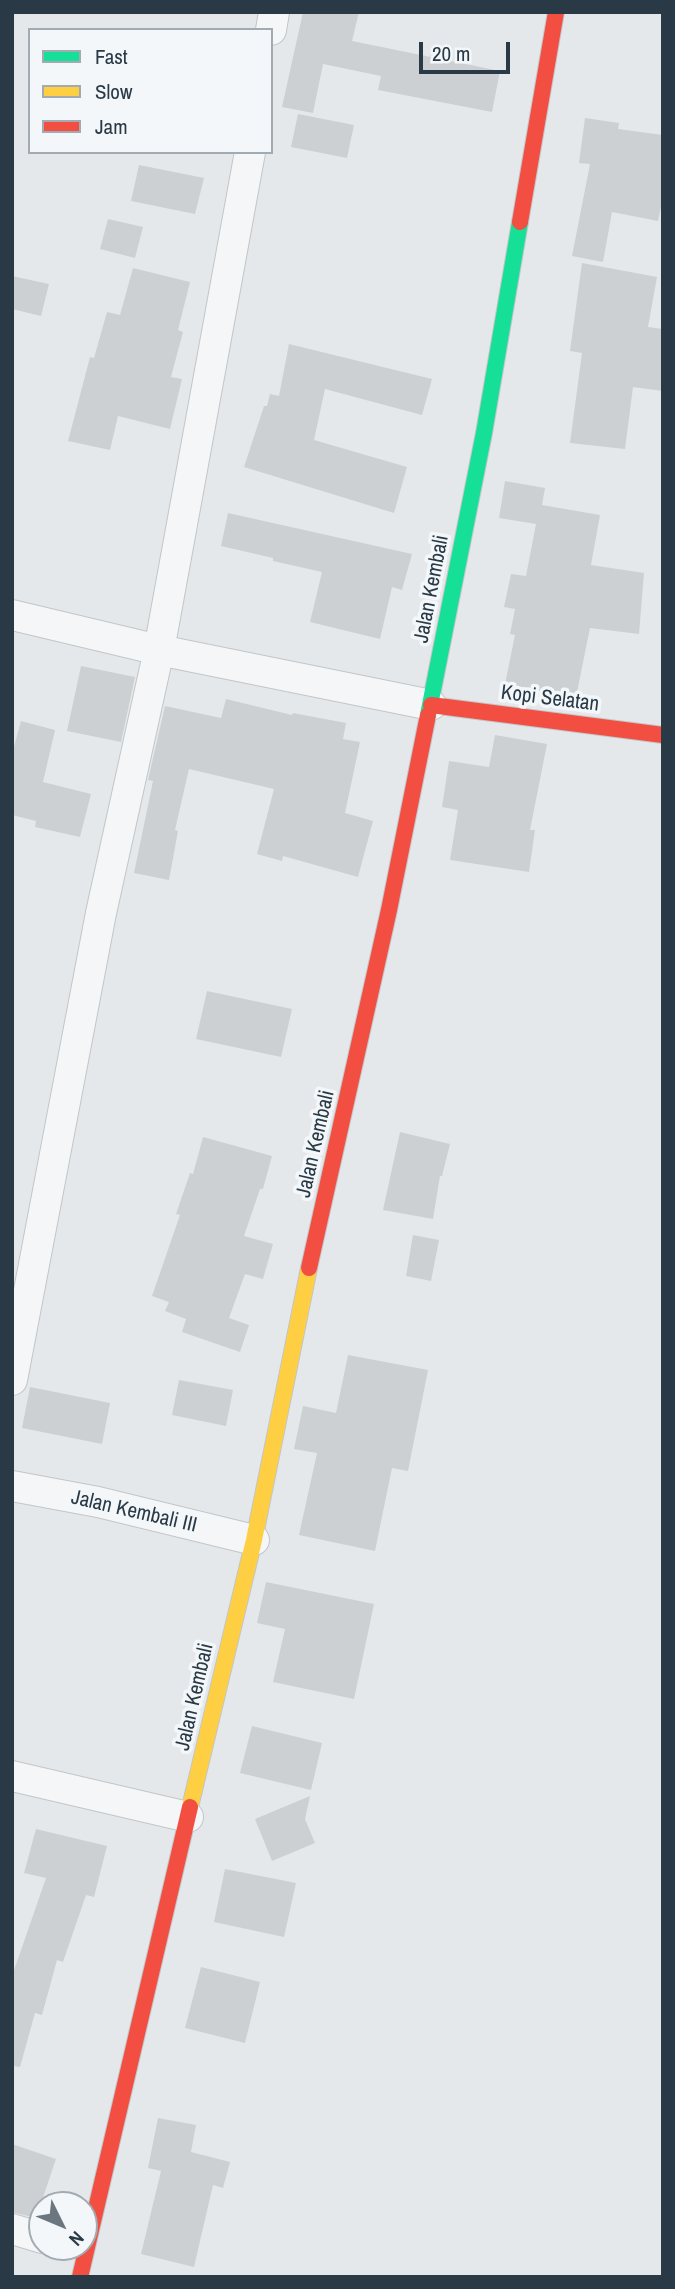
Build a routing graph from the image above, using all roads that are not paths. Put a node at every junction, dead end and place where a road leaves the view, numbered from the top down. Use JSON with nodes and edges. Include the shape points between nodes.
{"nodes":[{"id":1,"x":556,"y":12,"type":"edge"},
{"id":2,"x":250,"y":154,"type":"edge"},
{"id":3,"x":12,"y":615,"type":"edge"},
{"id":4,"x":159,"y":650,"type":"junction"},
{"id":5,"x":431,"y":705,"type":"junction"},
{"id":6,"x":663,"y":735,"type":"edge"},
{"id":7,"x":12,"y":1380,"type":"edge"},
{"id":8,"x":12,"y":1486,"type":"edge"},
{"id":9,"x":254,"y":1541,"type":"junction"},
{"id":10,"x":12,"y":1776,"type":"edge"},
{"id":11,"x":188,"y":1817,"type":"junction"},
{"id":12,"x":96,"y":2191,"type":"edge"}],
"edges":[{"from":1,"to":5,"type":"street","name":"Jalan Kembali","via":[[484,433]]},
{"from":2,"to":4,"type":"street"},
{"from":3,"to":4,"type":"street"},
{"from":4,"to":5,"type":"street"},
{"from":4,"to":7,"type":"street","via":[[101,913]]},
{"from":5,"to":6,"type":"street","name":"Kopi Selatan"},
{"from":5,"to":9,"type":"street","name":"Jalan Kembali"},
{"from":8,"to":9,"type":"street","name":"Jalan Kembali III"},
{"from":9,"to":11,"type":"street","name":"Jalan Kembali"},
{"from":10,"to":11,"type":"street"},
{"from":11,"to":12,"type":"street","name":"Jalan Kembali"}]}
